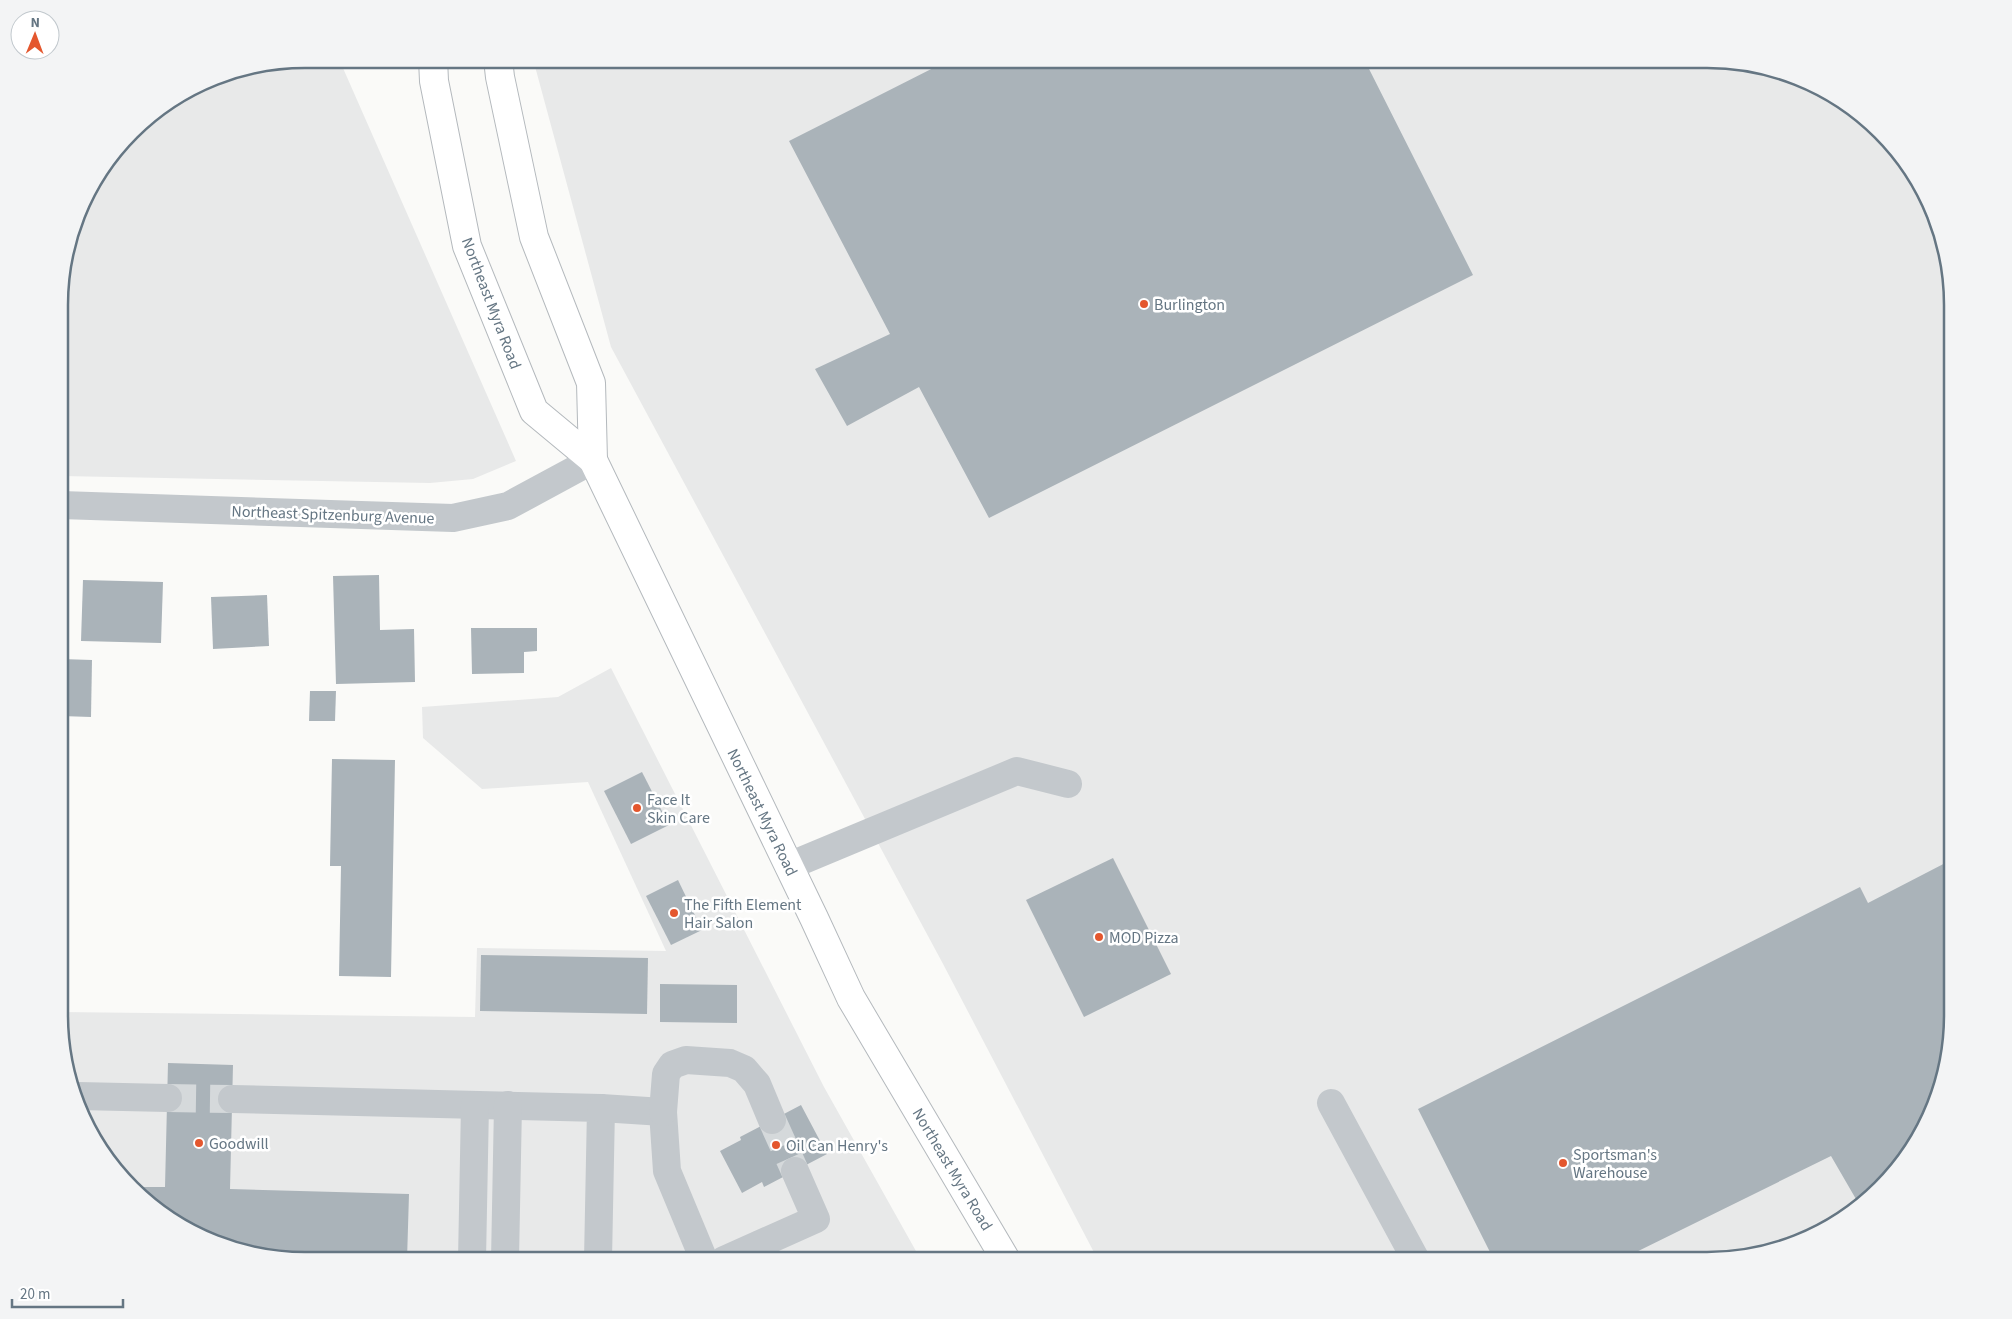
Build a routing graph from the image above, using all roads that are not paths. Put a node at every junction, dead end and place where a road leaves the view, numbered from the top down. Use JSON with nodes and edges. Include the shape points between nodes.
{"nodes":[{"id":1,"x":433,"y":68,"type":"edge"},
{"id":2,"x":499,"y":68,"type":"edge"},
{"id":3,"x":593,"y":460,"type":"junction"},
{"id":4,"x":68,"y":506,"type":"edge"},
{"id":5,"x":1068,"y":784,"type":"dead end"},
{"id":6,"x":789,"y":866,"type":"junction"},
{"id":7,"x":82,"y":1096,"type":"edge"},
{"id":8,"x":168,"y":1098,"type":"tunnel mouth"},
{"id":9,"x":232,"y":1099,"type":"tunnel mouth"},
{"id":10,"x":1331,"y":1103,"type":"dead end"},
{"id":11,"x":475,"y":1105,"type":"junction"},
{"id":12,"x":508,"y":1105,"type":"junction"},
{"id":13,"x":601,"y":1108,"type":"junction"},
{"id":14,"x":663,"y":1112,"type":"junction"},
{"id":15,"x":772,"y":1120,"type":"tunnel mouth"},
{"id":16,"x":795,"y":1171,"type":"tunnel mouth"},
{"id":17,"x":472,"y":1252,"type":"edge"},
{"id":18,"x":505,"y":1252,"type":"edge"},
{"id":19,"x":598,"y":1252,"type":"edge"},
{"id":20,"x":701,"y":1252,"type":"edge"},
{"id":21,"x":742,"y":1252,"type":"edge"},
{"id":22,"x":1001,"y":1252,"type":"edge"},
{"id":23,"x":1412,"y":1252,"type":"edge"}],
"edges":[{"from":1,"to":3,"type":"highway","name":"Northeast Myra Road","via":[[467,246],[534,411]]},
{"from":2,"to":3,"type":"highway","name":"Northeast Myra Road","via":[[534,237],[591,383]]},
{"from":3,"to":4,"type":"street","name":"Northeast Spitzenburg Avenue","via":[[508,506],[453,518]]},
{"from":3,"to":6,"type":"highway","name":"Northeast Myra Road"},
{"from":5,"to":6,"type":"street","via":[[1016,771]]},
{"from":6,"to":22,"type":"highway","name":"Northeast Myra Road","via":[[851,998]]},
{"from":7,"to":8,"type":"street"},
{"from":9,"to":11,"type":"street"},
{"from":10,"to":23,"type":"street"},
{"from":11,"to":12,"type":"street"},
{"from":11,"to":17,"type":"street"},
{"from":12,"to":13,"type":"street"},
{"from":12,"to":18,"type":"street"},
{"from":13,"to":14,"type":"street"},
{"from":13,"to":19,"type":"street"},
{"from":14,"to":15,"type":"street","via":[[666,1074],[672,1065],[686,1060],[730,1063],[744,1068],[757,1084]]},
{"from":14,"to":20,"type":"street","via":[[667,1171]]},
{"from":16,"to":21,"type":"street","via":[[816,1219]]}]}
